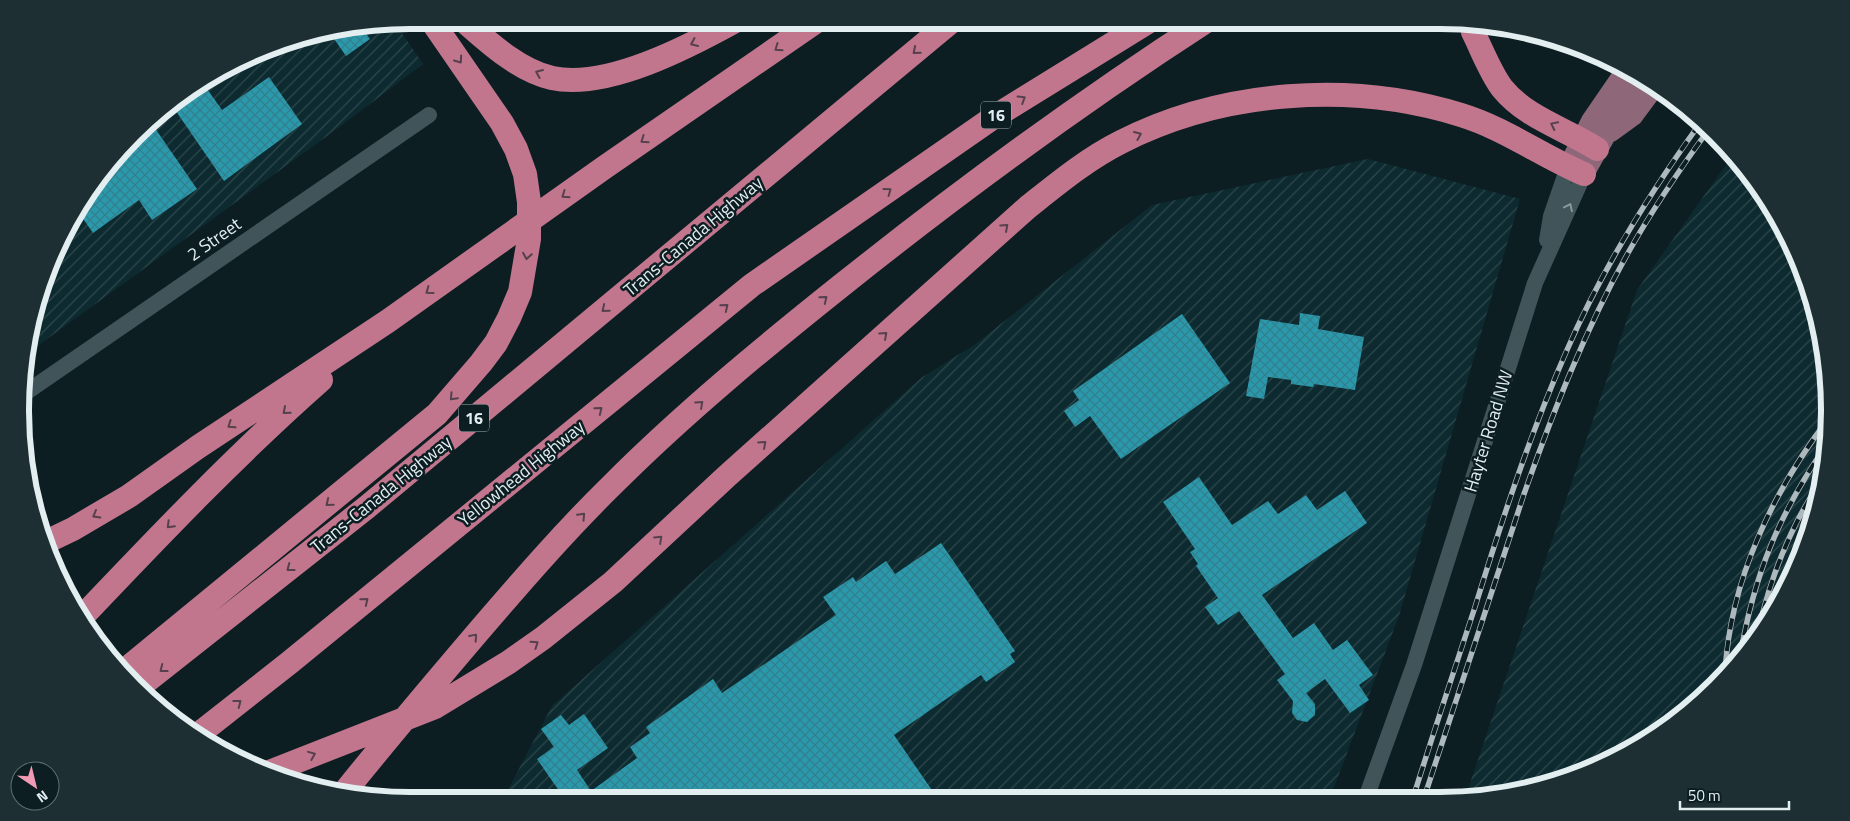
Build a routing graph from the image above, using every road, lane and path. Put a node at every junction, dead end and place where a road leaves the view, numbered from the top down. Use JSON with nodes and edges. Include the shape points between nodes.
{"nodes":[{"id":1,"x":437,"y":29,"type":"edge"},
{"id":2,"x":474,"y":29,"type":"edge"},
{"id":3,"x":721,"y":29,"type":"edge"},
{"id":4,"x":805,"y":29,"type":"edge"},
{"id":5,"x":942,"y":29,"type":"edge"},
{"id":6,"x":1136,"y":29,"type":"edge"},
{"id":7,"x":1194,"y":29,"type":"edge"},
{"id":8,"x":1473,"y":31,"type":"edge"},
{"id":9,"x":1623,"y":76,"type":"edge"},
{"id":10,"x":1637,"y":84,"type":"edge"},
{"id":11,"x":1651,"y":92,"type":"edge"},
{"id":12,"x":429,"y":115,"type":"dead end"},
{"id":13,"x":1594,"y":142,"type":"junction"},
{"id":14,"x":1576,"y":171,"type":"junction"},
{"id":15,"x":388,"y":321,"type":"junction"},
{"id":16,"x":30,"y":391,"type":"edge"},
{"id":17,"x":51,"y":539,"type":"edge"},
{"id":18,"x":87,"y":612,"type":"edge"},
{"id":19,"x":128,"y":667,"type":"edge"},
{"id":20,"x":144,"y":683,"type":"edge"},
{"id":21,"x":203,"y":731,"type":"edge"},
{"id":22,"x":278,"y":768,"type":"edge"},
{"id":23,"x":363,"y":769,"type":"junction"},
{"id":24,"x":344,"y":786,"type":"edge"},
{"id":25,"x":349,"y":787,"type":"edge"},
{"id":26,"x":1368,"y":792,"type":"edge"}],
"edges":[{"from":1,"to":19,"type":"highway","one_way":true,"via":[[502,123],[525,174],[529,239],[520,292],[509,318],[496,343],[437,414]]},
{"from":3,"to":2,"type":"highway","one_way":true,"via":[[668,55],[606,76],[574,81],[550,78],[528,68],[498,50]]},
{"from":4,"to":15,"type":"highway","one_way":true},
{"from":5,"to":20,"type":"highway","name":"Trans-Canada Highway","number":"16","one_way":true,"via":[[368,507]]},
{"from":21,"to":6,"type":"highway","name":"Yellowhead Highway","number":"16","one_way":true,"via":[[752,285],[994,116]]},
{"from":23,"to":7,"type":"highway","one_way":true,"via":[[537,564],[611,486],[732,375],[909,231],[1000,162]]},
{"from":13,"to":8,"type":"highway","one_way":true,"via":[[1526,111],[1502,88]]},
{"from":9,"to":13,"type":"main road"},
{"from":10,"to":13,"type":"main road"},
{"from":11,"to":13,"type":"main road","via":[[1633,116]]},
{"from":12,"to":16,"type":"street","name":"2 Street"},
{"from":13,"to":14,"type":"main road"},
{"from":22,"to":14,"type":"highway","one_way":true,"via":[[435,706],[543,638],[613,582],[1028,207],[1074,170],[1121,142],[1178,118],[1224,104],[1312,95],[1384,97],[1463,115]]},
{"from":14,"to":26,"type":"street","name":"Hayter Road NW","via":[[1552,216],[1541,267],[1414,664]]},
{"from":15,"to":17,"type":"highway","one_way":true,"via":[[129,496]]},
{"from":15,"to":18,"type":"highway","one_way":true,"via":[[273,422]]},
{"from":23,"to":24,"type":"highway"},
{"from":23,"to":25,"type":"highway"}]}
